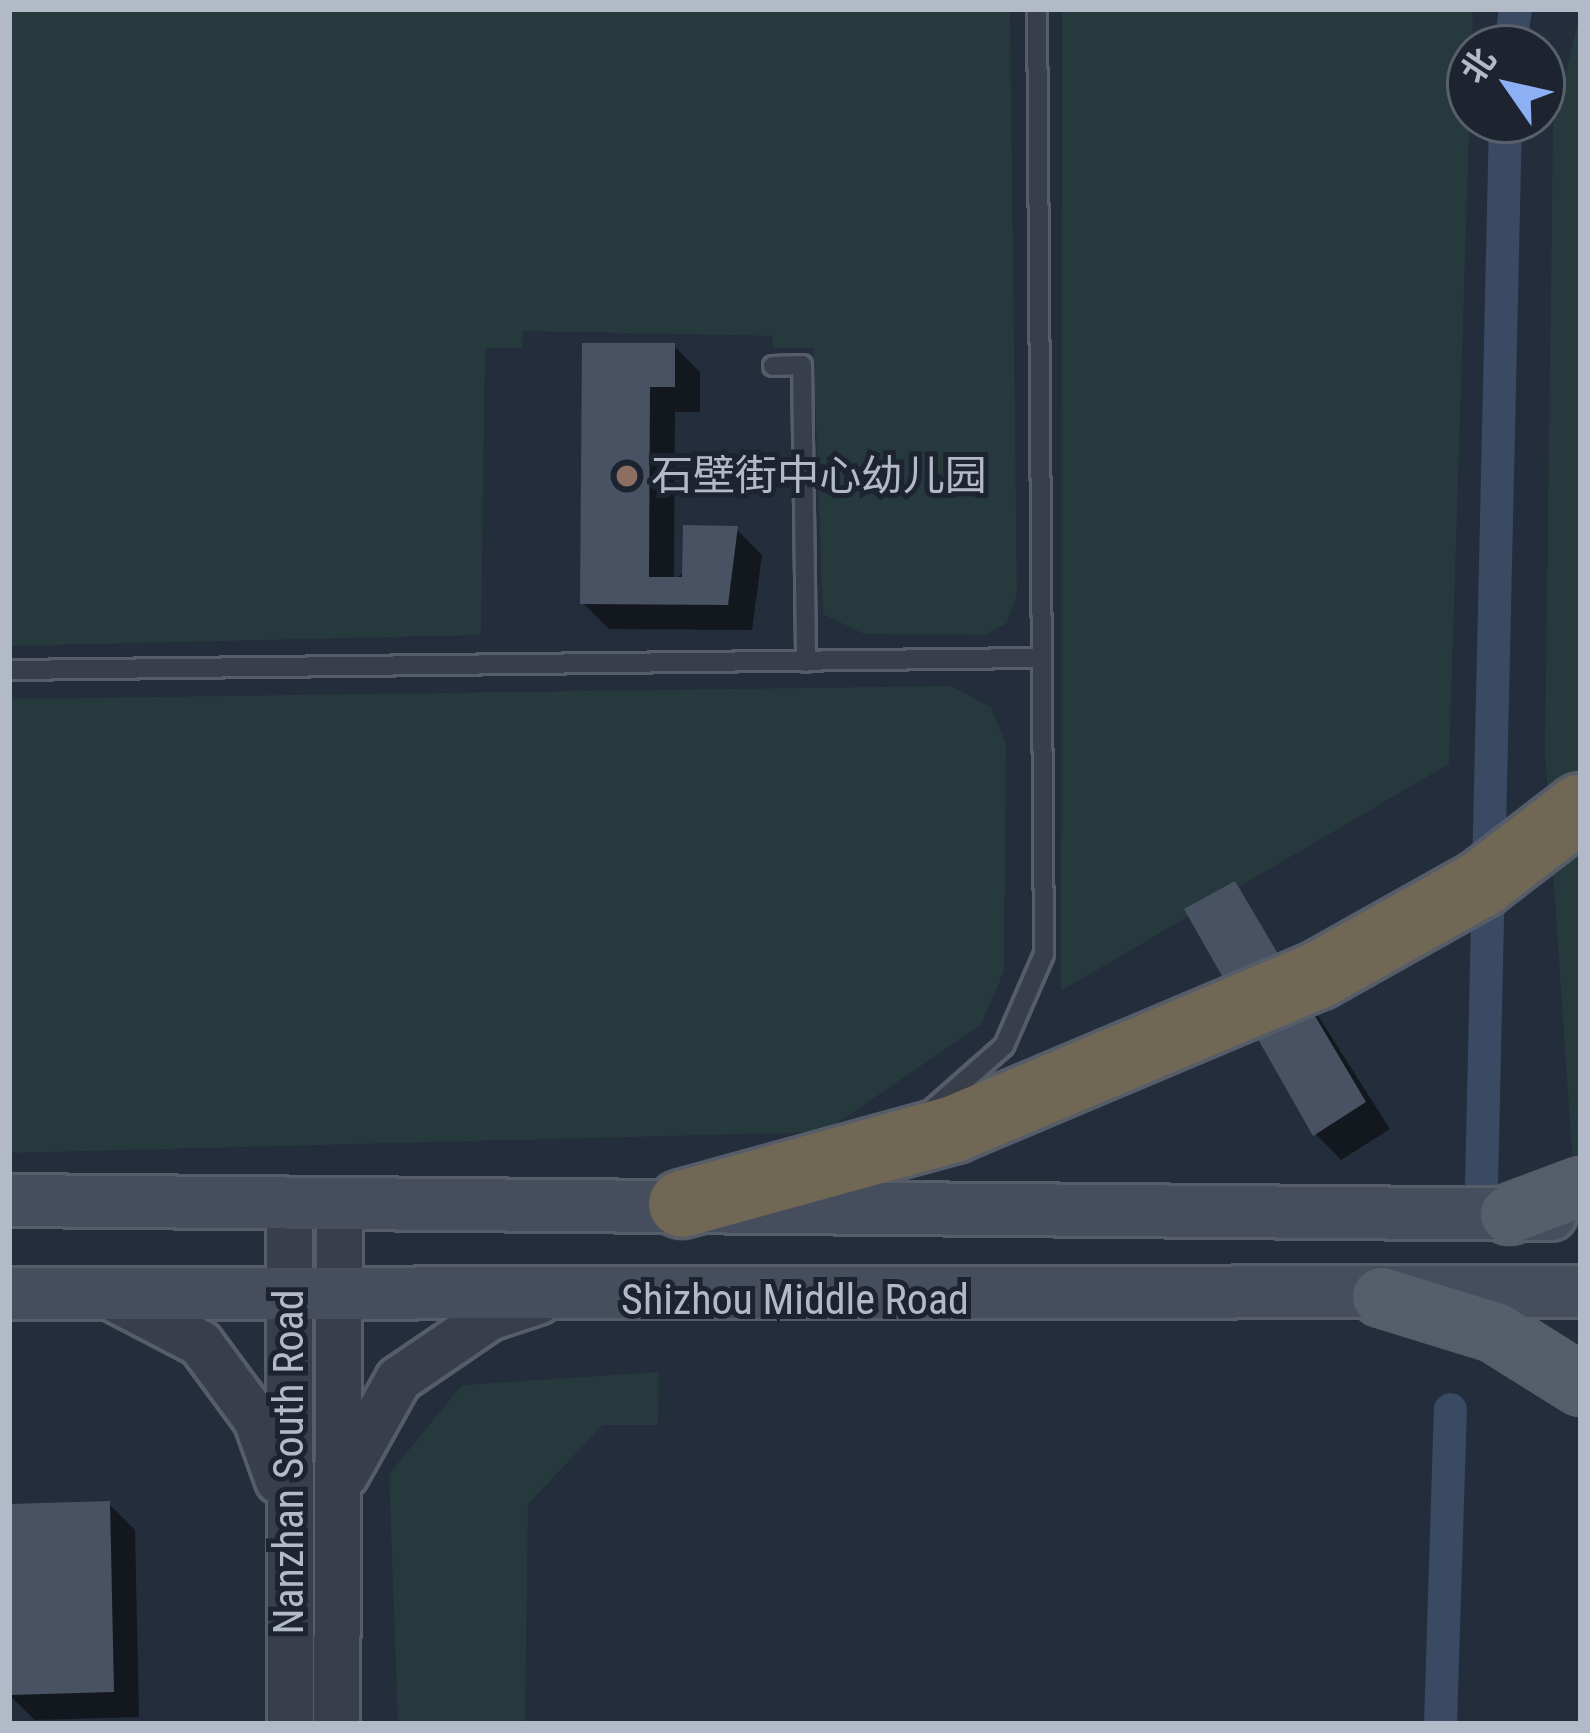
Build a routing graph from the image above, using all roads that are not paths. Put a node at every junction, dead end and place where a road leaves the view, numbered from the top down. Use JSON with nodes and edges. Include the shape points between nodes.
{"nodes":[{"id":1,"x":1037,"y":9,"type":"edge"},
{"id":2,"x":772,"y":366,"type":"dead end"},
{"id":3,"x":1037,"y":658,"type":"junction"},
{"id":4,"x":806,"y":662,"type":"junction"},
{"id":5,"x":9,"y":670,"type":"edge"},
{"id":6,"x":1581,"y":807,"type":"edge"},
{"id":7,"x":885,"y":1148,"type":"junction"},
{"id":8,"x":1581,"y":1187,"type":"edge"},
{"id":9,"x":9,"y":1200,"type":"edge"},
{"id":10,"x":289,"y":1200,"type":"junction"},
{"id":11,"x":339,"y":1201,"type":"junction"},
{"id":12,"x":682,"y":1204,"type":"junction"},
{"id":13,"x":1509,"y":1214,"type":"junction"},
{"id":14,"x":1581,"y":1214,"type":"edge"},
{"id":15,"x":1387,"y":1215,"type":"junction"},
{"id":16,"x":1581,"y":1291,"type":"edge"},
{"id":17,"x":9,"y":1294,"type":"edge"},
{"id":18,"x":106,"y":1294,"type":"junction"},
{"id":19,"x":313,"y":1294,"type":"junction"},
{"id":20,"x":1381,"y":1296,"type":"junction"},
{"id":21,"x":537,"y":1301,"type":"junction"},
{"id":22,"x":1581,"y":1385,"type":"edge"},
{"id":23,"x":289,"y":1511,"type":"junction"},
{"id":24,"x":334,"y":1512,"type":"junction"},
{"id":25,"x":290,"y":1724,"type":"edge"},
{"id":26,"x":335,"y":1724,"type":"edge"}],
"edges":[{"from":1,"to":3,"type":"lane"},
{"from":2,"to":4,"type":"lane","via":[[802,364]]},
{"from":3,"to":4,"type":"lane"},
{"from":3,"to":7,"type":"lane","via":[[1039,972],[1004,1046]]},
{"from":4,"to":5,"type":"lane"},
{"from":6,"to":7,"type":"highway","via":[[1481,884],[1317,976]]},
{"from":7,"to":12,"type":"highway"},
{"from":8,"to":13,"type":"main road"},
{"from":9,"to":10,"type":"main road"},
{"from":10,"to":11,"type":"main road"},
{"from":10,"to":19,"type":"street","name":"Nanzhan South Road"},
{"from":11,"to":12,"type":"main road"},
{"from":11,"to":19,"type":"street","name":"Nanzhan South Road"},
{"from":12,"to":15,"type":"main road"},
{"from":13,"to":14,"type":"main road"},
{"from":13,"to":15,"type":"main road"},
{"from":15,"to":20,"type":"main road"},
{"from":16,"to":20,"type":"main road","name":"Shizhou Middle Road"},
{"from":17,"to":18,"type":"main road","name":"Shizhou Middle Road"},
{"from":18,"to":19,"type":"main road","name":"Shizhou Middle Road"},
{"from":18,"to":23,"type":"street","via":[[182,1330],[236,1384]]},
{"from":19,"to":21,"type":"main road","name":"Shizhou Middle Road"},
{"from":19,"to":23,"type":"street","name":"Nanzhan South Road"},
{"from":19,"to":24,"type":"street","name":"Nanzhan South Road"},
{"from":20,"to":21,"type":"main road","name":"Shizhou Middle Road"},
{"from":20,"to":22,"type":"main road","via":[[1496,1331]]},
{"from":21,"to":24,"type":"street","via":[[489,1318],[398,1379],[364,1422]]},
{"from":23,"to":25,"type":"street","name":"Nanzhan South Road"},
{"from":24,"to":26,"type":"street","name":"Nanzhan South Road"}]}
